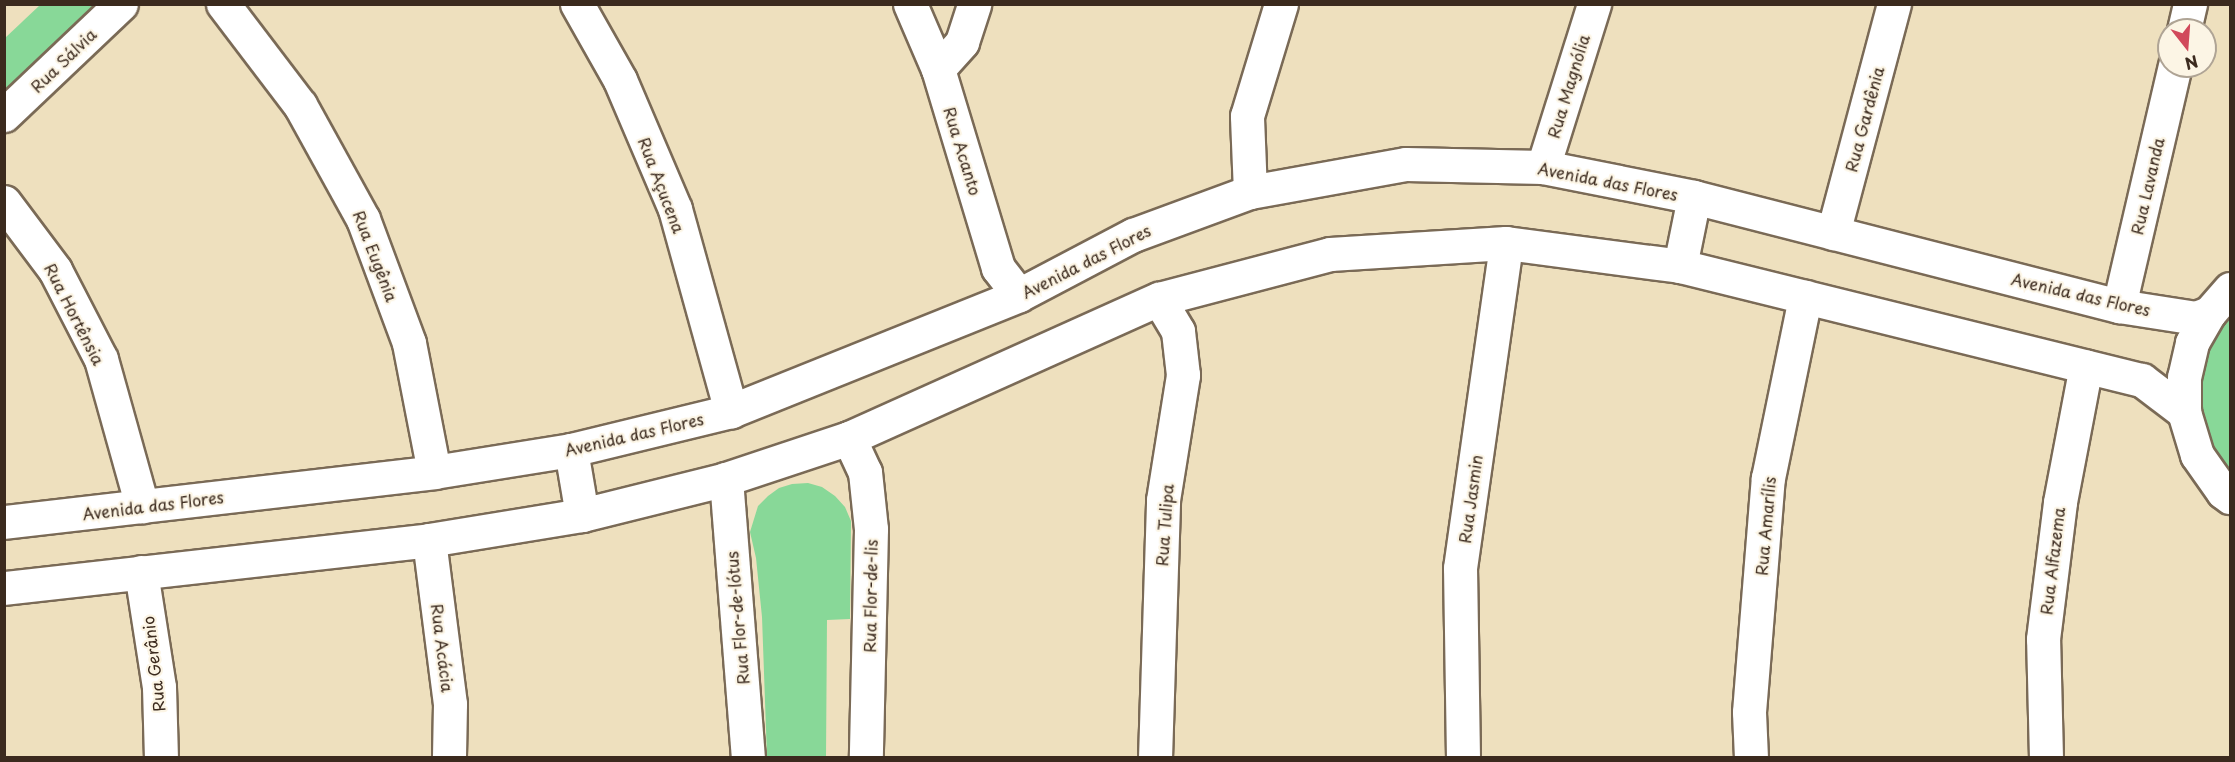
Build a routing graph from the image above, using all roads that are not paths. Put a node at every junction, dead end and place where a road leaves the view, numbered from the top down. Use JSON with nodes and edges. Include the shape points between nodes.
{"nodes":[{"id":1,"x":121,"y":4,"type":"edge"},
{"id":2,"x":223,"y":4,"type":"edge"},
{"id":3,"x":577,"y":4,"type":"edge"},
{"id":4,"x":910,"y":4,"type":"edge"},
{"id":5,"x":974,"y":4,"type":"edge"},
{"id":6,"x":1281,"y":4,"type":"edge"},
{"id":7,"x":1594,"y":4,"type":"edge"},
{"id":8,"x":1894,"y":4,"type":"edge"},
{"id":9,"x":938,"y":69,"type":"junction"},
{"id":10,"x":2172,"y":78,"type":"edge"},
{"id":11,"x":4,"y":115,"type":"edge"},
{"id":12,"x":1543,"y":167,"type":"junction"},
{"id":13,"x":1250,"y":192,"type":"junction"},
{"id":14,"x":1694,"y":197,"type":"junction"},
{"id":15,"x":4,"y":202,"type":"edge"},
{"id":16,"x":1833,"y":233,"type":"junction"},
{"id":17,"x":1506,"y":243,"type":"junction"},
{"id":18,"x":1680,"y":266,"type":"junction"},
{"id":19,"x":1019,"y":295,"type":"junction"},
{"id":20,"x":1805,"y":297,"type":"junction"},
{"id":21,"x":1159,"y":298,"type":"junction"},
{"id":22,"x":2220,"y":301,"type":"edge"},
{"id":23,"x":2119,"y":306,"type":"junction"},
{"id":24,"x":2086,"y":366,"type":"junction"},
{"id":25,"x":731,"y":411,"type":"junction"},
{"id":26,"x":2184,"y":412,"type":"junction"},
{"id":27,"x":849,"y":438,"type":"junction"},
{"id":28,"x":571,"y":450,"type":"junction"},
{"id":29,"x":434,"y":472,"type":"junction"},
{"id":30,"x":726,"y":479,"type":"junction"},
{"id":31,"x":2230,"y":497,"type":"edge"},
{"id":32,"x":142,"y":506,"type":"junction"},
{"id":33,"x":582,"y":515,"type":"junction"},
{"id":34,"x":4,"y":522,"type":"edge"},
{"id":35,"x":429,"y":540,"type":"junction"},
{"id":36,"x":141,"y":572,"type":"junction"},
{"id":37,"x":4,"y":588,"type":"edge"},
{"id":38,"x":161,"y":758,"type":"edge"},
{"id":39,"x":449,"y":758,"type":"edge"},
{"id":40,"x":748,"y":758,"type":"edge"},
{"id":41,"x":866,"y":758,"type":"edge"},
{"id":42,"x":1155,"y":758,"type":"edge"},
{"id":43,"x":1463,"y":758,"type":"edge"},
{"id":44,"x":1751,"y":758,"type":"edge"},
{"id":45,"x":2046,"y":758,"type":"edge"}],
"edges":[{"from":1,"to":11,"type":"street","name":"Rua Sálvia"},
{"from":2,"to":29,"type":"street","name":"Rua Eugênia","via":[[300,105],[363,219],[409,343]]},
{"from":3,"to":25,"type":"street","name":"Rua Açucena","via":[[620,80],[675,209]]},
{"from":4,"to":9,"type":"street","name":"Rua Acanto"},
{"from":5,"to":9,"type":"street","via":[[962,42]]},
{"from":6,"to":13,"type":"street","via":[[1247,116]]},
{"from":7,"to":12,"type":"street","name":"Rua Magnólia"},
{"from":8,"to":16,"type":"street","name":"Rua Gardênia"},
{"from":9,"to":19,"type":"street","name":"Rua Acanto","via":[[998,268]]},
{"from":10,"to":23,"type":"street","name":"Rua Lavanda"},
{"from":12,"to":13,"type":"street","name":"Avenida das Flores","via":[[1406,164]]},
{"from":12,"to":14,"type":"street","name":"Avenida das Flores"},
{"from":13,"to":19,"type":"street","name":"Avenida das Flores","via":[[1133,235]]},
{"from":14,"to":16,"type":"street","name":"Avenida das Flores"},
{"from":14,"to":18,"type":"street"},
{"from":15,"to":32,"type":"street","name":"Rua Hortênsia","via":[[55,270],[101,359]]},
{"from":16,"to":23,"type":"street","name":"Avenida das Flores"},
{"from":17,"to":18,"type":"street"},
{"from":17,"to":21,"type":"street","via":[[1330,254]]},
{"from":17,"to":43,"type":"street","name":"Rua Jasmin","via":[[1460,568]]},
{"from":18,"to":20,"type":"street"},
{"from":19,"to":25,"type":"street","name":"Avenida das Flores"},
{"from":20,"to":24,"type":"street"},
{"from":20,"to":44,"type":"street","name":"Rua Amarílis","via":[[1768,478],[1749,711]]},
{"from":21,"to":27,"type":"street"},
{"from":21,"to":42,"type":"street","name":"Rua Tulipa","via":[[1178,331],[1183,375],[1163,500]]},
{"from":22,"to":23,"type":"street","name":"Avenida das Flores","via":[[2196,318]]},
{"from":22,"to":26,"type":"street","name":"Avenida das Flores","via":[[2192,344],[2184,377]]},
{"from":24,"to":26,"type":"street","via":[[2142,380]]},
{"from":24,"to":45,"type":"street","name":"Rua Alfazema","via":[[2060,502],[2043,639]]},
{"from":25,"to":28,"type":"street","name":"Avenida das Flores"},
{"from":26,"to":31,"type":"street","name":"Avenida das Flores","via":[[2197,455]]},
{"from":27,"to":30,"type":"street"},
{"from":27,"to":41,"type":"street","name":"Rua Flor-de-lis","via":[[865,472],[871,529]]},
{"from":28,"to":29,"type":"street","name":"Avenida das Flores"},
{"from":28,"to":33,"type":"street"},
{"from":29,"to":32,"type":"street","name":"Avenida das Flores"},
{"from":30,"to":33,"type":"street"},
{"from":30,"to":40,"type":"street","name":"Rua Flor-de-lótus"},
{"from":32,"to":34,"type":"street","name":"Avenida das Flores"},
{"from":33,"to":35,"type":"street"},
{"from":35,"to":36,"type":"street"},
{"from":35,"to":39,"type":"street","name":"Rua Acácia","via":[[450,704]]},
{"from":36,"to":37,"type":"street"},
{"from":36,"to":38,"type":"street","name":"Rua Gerânio","via":[[159,687]]}]}
